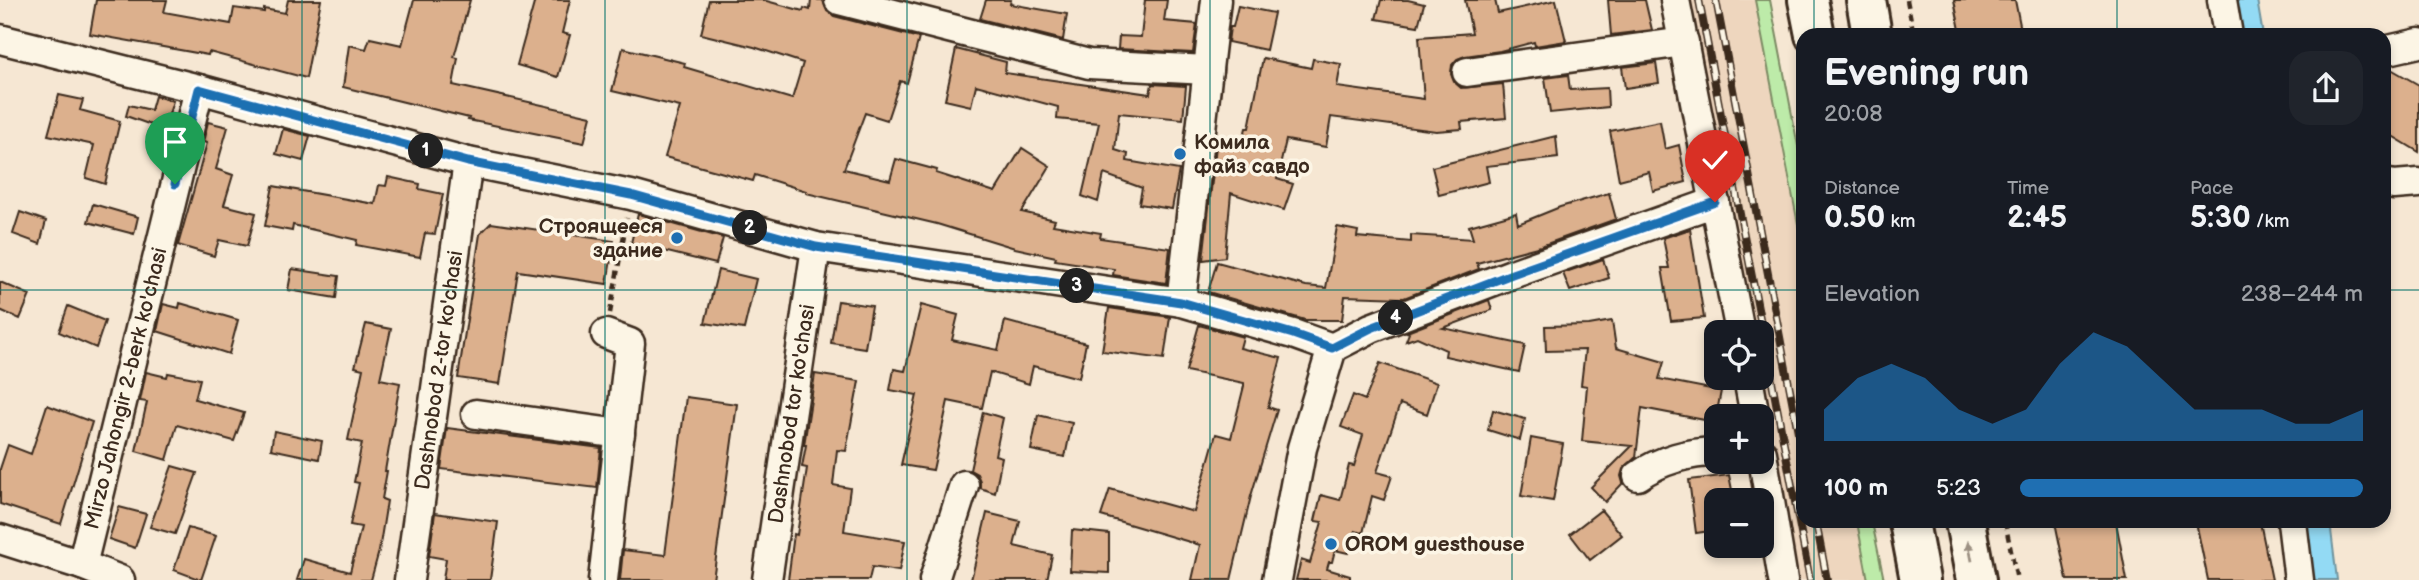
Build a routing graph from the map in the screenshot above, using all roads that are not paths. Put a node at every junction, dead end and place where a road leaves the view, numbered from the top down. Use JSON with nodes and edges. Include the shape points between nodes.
{"nodes":[{"id":1,"x":839,"y":0,"type":"edge"},
{"id":2,"x":1216,"y":0,"type":"edge"},
{"id":3,"x":1675,"y":0,"type":"edge"},
{"id":4,"x":1808,"y":0,"type":"edge"},
{"id":5,"x":1866,"y":0,"type":"edge"},
{"id":6,"x":2222,"y":0,"type":"edge"},
{"id":7,"x":1814,"y":28,"type":"edge"},
{"id":8,"x":1871,"y":28,"type":"edge"},
{"id":9,"x":2227,"y":28,"type":"edge"},
{"id":10,"x":0,"y":39,"type":"edge"},
{"id":11,"x":1684,"y":42,"type":"junction"},
{"id":12,"x":2419,"y":43,"type":"edge"},
{"id":13,"x":2391,"y":49,"type":"edge"},
{"id":14,"x":1208,"y":70,"type":"junction"},
{"id":15,"x":1467,"y":72,"type":"dead end"},
{"id":16,"x":199,"y":89,"type":"junction"},
{"id":17,"x":468,"y":162,"type":"junction"},
{"id":18,"x":2419,"y":183,"type":"edge"},
{"id":19,"x":2391,"y":184,"type":"edge"},
{"id":20,"x":1715,"y":202,"type":"junction"},
{"id":21,"x":816,"y":247,"type":"junction"},
{"id":22,"x":1181,"y":302,"type":"junction"},
{"id":23,"x":1738,"y":320,"type":"edge"},
{"id":24,"x":607,"y":334,"type":"road end"},
{"id":25,"x":1332,"y":348,"type":"junction"},
{"id":26,"x":476,"y":414,"type":"dead end"},
{"id":27,"x":620,"y":434,"type":"junction"},
{"id":28,"x":1704,"y":452,"type":"edge"},
{"id":29,"x":1765,"y":474,"type":"edge"},
{"id":30,"x":1638,"y":476,"type":"dead end"},
{"id":31,"x":964,"y":485,"type":"dead end"},
{"id":32,"x":1910,"y":528,"type":"edge"},
{"id":33,"x":1966,"y":528,"type":"edge"},
{"id":34,"x":2292,"y":528,"type":"edge"},
{"id":35,"x":0,"y":539,"type":"edge"},
{"id":36,"x":82,"y":565,"type":"junction"},
{"id":37,"x":120,"y":580,"type":"edge"},
{"id":38,"x":409,"y":580,"type":"edge"},
{"id":39,"x":603,"y":580,"type":"edge"},
{"id":40,"x":767,"y":580,"type":"edge"},
{"id":41,"x":934,"y":580,"type":"edge"},
{"id":42,"x":1277,"y":580,"type":"edge"},
{"id":43,"x":1783,"y":580,"type":"edge"},
{"id":44,"x":1920,"y":580,"type":"edge"},
{"id":45,"x":1976,"y":580,"type":"edge"},
{"id":46,"x":2299,"y":580,"type":"edge"}],
"edges":[{"from":1,"to":14,"type":"street","via":[[1088,64]]},
{"from":2,"to":14,"type":"street"},
{"from":3,"to":11,"type":"street"},
{"from":4,"to":7,"type":"highway"},
{"from":5,"to":8,"type":"highway"},
{"from":6,"to":9,"type":"street"},
{"from":10,"to":16,"type":"street"},
{"from":11,"to":15,"type":"street"},
{"from":11,"to":20,"type":"street"},
{"from":12,"to":13,"type":"street"},
{"from":14,"to":22,"type":"street"},
{"from":16,"to":17,"type":"street"},
{"from":16,"to":36,"type":"street","name":"Mirzo Jahongir 2-berk ko'chasi"},
{"from":17,"to":21,"type":"street","via":[[631,195]]},
{"from":17,"to":38,"type":"street","name":"Dashnobod 2-tor ko'chasi"},
{"from":18,"to":19,"type":"street"},
{"from":20,"to":23,"type":"street"},
{"from":20,"to":25,"type":"street","via":[[1512,274],[1371,328]]},
{"from":21,"to":22,"type":"street"},
{"from":21,"to":40,"type":"street","name":"Dashnobod tor ko'chasi"},
{"from":22,"to":25,"type":"street"},
{"from":24,"to":27,"type":"street","via":[[630,343]]},
{"from":25,"to":42,"type":"street","via":[[1302,448]]},
{"from":26,"to":27,"type":"street"},
{"from":27,"to":39,"type":"street"},
{"from":28,"to":30,"type":"street","via":[[1653,465]]},
{"from":29,"to":43,"type":"street"},
{"from":31,"to":41,"type":"street"},
{"from":32,"to":44,"type":"highway"},
{"from":45,"to":33,"type":"highway","one_way":true},
{"from":34,"to":46,"type":"street"},
{"from":35,"to":36,"type":"street"},
{"from":36,"to":37,"type":"street"}]}
